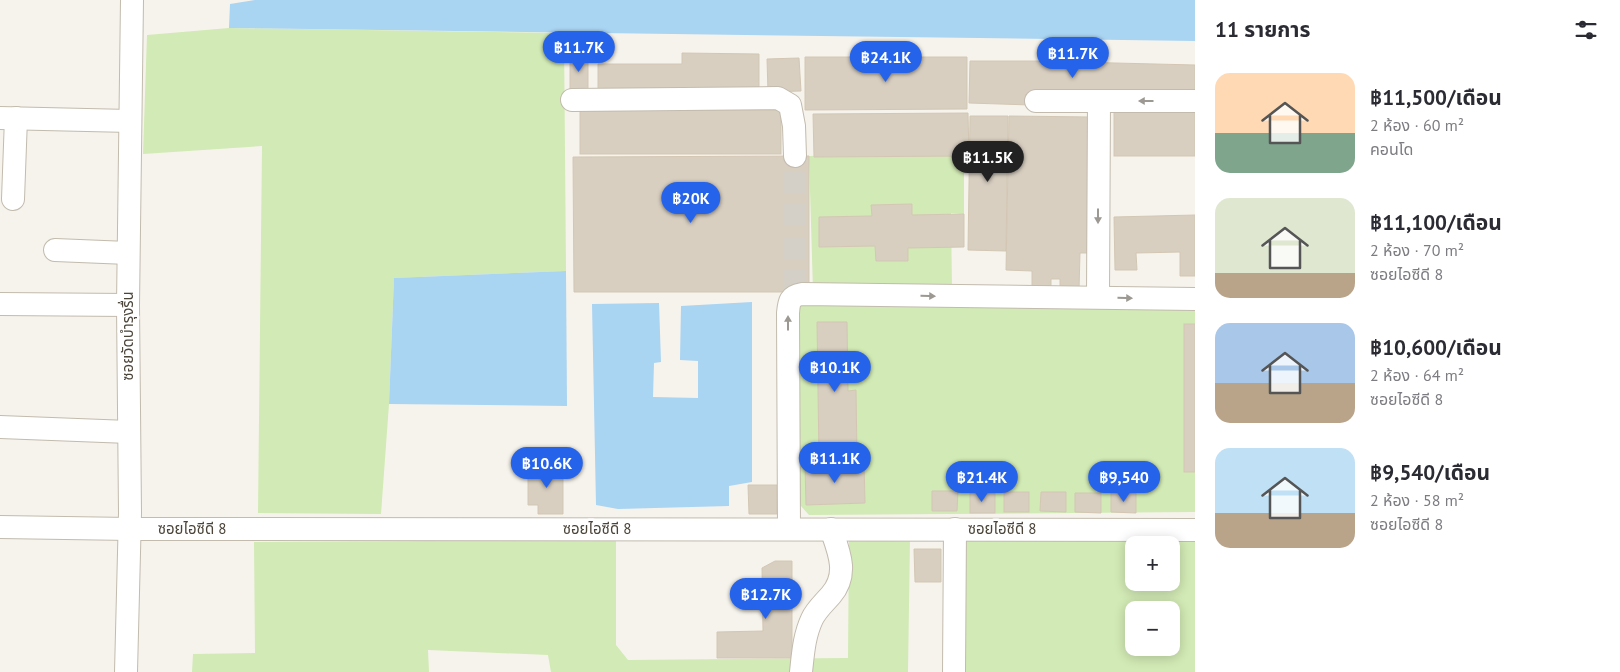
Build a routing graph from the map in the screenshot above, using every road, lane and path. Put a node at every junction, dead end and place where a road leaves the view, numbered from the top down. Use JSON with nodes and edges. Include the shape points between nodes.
{"nodes":[{"id":1,"x":132,"y":0,"type":"edge"},
{"id":2,"x":572,"y":100,"type":"dead end"},
{"id":3,"x":1099,"y":101,"type":"junction"},
{"id":4,"x":1195,"y":101,"type":"edge"},
{"id":5,"x":1036,"y":102,"type":"dead end"},
{"id":6,"x":8,"y":118,"type":"edge"},
{"id":7,"x":130,"y":121,"type":"junction"},
{"id":8,"x":795,"y":156,"type":"tunnel mouth"},
{"id":9,"x":13,"y":199,"type":"dead end"},
{"id":10,"x":55,"y":250,"type":"dead end"},
{"id":11,"x":128,"y":253,"type":"junction"},
{"id":12,"x":1098,"y":297,"type":"junction"},
{"id":13,"x":1195,"y":299,"type":"edge"},
{"id":14,"x":0,"y":304,"type":"edge"},
{"id":15,"x":128,"y":305,"type":"junction"},
{"id":16,"x":0,"y":427,"type":"edge"},
{"id":17,"x":129,"y":432,"type":"junction"},
{"id":18,"x":0,"y":527,"type":"edge"},
{"id":19,"x":130,"y":529,"type":"junction"},
{"id":20,"x":789,"y":529,"type":"junction"},
{"id":21,"x":831,"y":529,"type":"junction"},
{"id":22,"x":955,"y":529,"type":"junction"},
{"id":23,"x":1195,"y":530,"type":"edge"},
{"id":24,"x":126,"y":672,"type":"edge"},
{"id":25,"x":801,"y":672,"type":"edge"},
{"id":26,"x":954,"y":672,"type":"edge"}],
"edges":[{"from":1,"to":7,"type":"street","name":"ซอยวัดบำรุงรื่น"},
{"from":2,"to":8,"type":"street","via":[[778,98],[790,105]]},
{"from":4,"to":3,"type":"street","one_way":true},
{"from":3,"to":5,"type":"street"},
{"from":3,"to":12,"type":"street","one_way":true},
{"from":6,"to":7,"type":"street"},
{"from":6,"to":9,"type":"street"},
{"from":7,"to":11,"type":"street","name":"ซอยวัดบำรุงรื่น"},
{"from":10,"to":11,"type":"street"},
{"from":11,"to":15,"type":"street","name":"ซอยวัดบำรุงรื่น"},
{"from":12,"to":13,"type":"street","one_way":true},
{"from":20,"to":12,"type":"street","one_way":true,"via":[[788,313],[794,294]]},
{"from":14,"to":15,"type":"street"},
{"from":15,"to":17,"type":"street","name":"ซอยวัดบำรุงรื่น"},
{"from":16,"to":17,"type":"street"},
{"from":17,"to":19,"type":"street","name":"ซอยวัดบำรุงรื่น"},
{"from":18,"to":19,"type":"street","name":"ซอยไอซีดี 8"},
{"from":19,"to":20,"type":"street","name":"ซอยไอซีดี 8"},
{"from":19,"to":24,"type":"street","name":"ซอยวัดบำรุงรื่น"},
{"from":20,"to":21,"type":"street","name":"ซอยไอซีดี 8"},
{"from":21,"to":22,"type":"street","name":"ซอยไอซีดี 8"},
{"from":21,"to":25,"type":"street","via":[[842,570],[835,591],[813,617],[804,644]]},
{"from":22,"to":23,"type":"street","name":"ซอยไอซีดี 8"},
{"from":22,"to":26,"type":"street"}]}
